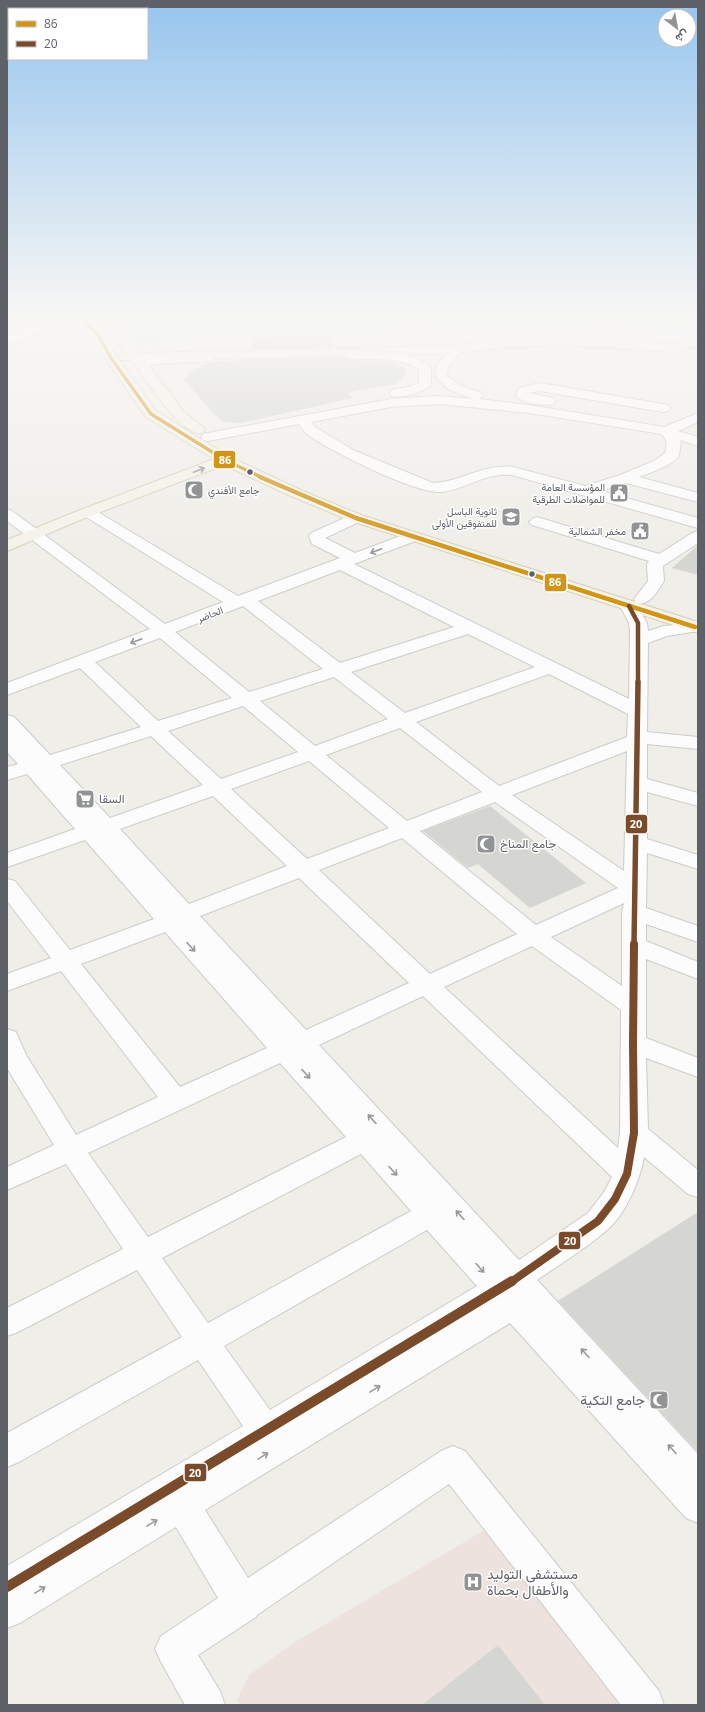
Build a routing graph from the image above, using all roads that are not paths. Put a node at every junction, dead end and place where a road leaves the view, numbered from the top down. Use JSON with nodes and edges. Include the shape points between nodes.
{"nodes":[{"id":1,"x":139,"y":397,"type":"edge"},
{"id":2,"x":166,"y":397,"type":"edge"},
{"id":3,"x":374,"y":397,"type":"edge"},
{"id":4,"x":460,"y":397,"type":"joint"},
{"id":5,"x":525,"y":397,"type":"edge"},
{"id":6,"x":599,"y":397,"type":"joint"},
{"id":7,"x":368,"y":398,"type":"dead end"},
{"id":8,"x":639,"y":404,"type":"junction"},
{"id":9,"x":662,"y":408,"type":"dead end"},
{"id":10,"x":582,"y":412,"type":"junction"},
{"id":11,"x":698,"y":417,"type":"edge"},
{"id":12,"x":303,"y":420,"type":"junction"},
{"id":13,"x":625,"y":424,"type":"junction"},
{"id":14,"x":666,"y":431,"type":"junction"},
{"id":15,"x":208,"y":437,"type":"junction"},
{"id":16,"x":698,"y":442,"type":"edge"},
{"id":17,"x":218,"y":456,"type":"junction"},
{"id":18,"x":625,"y":478,"type":"junction"},
{"id":19,"x":586,"y":491,"type":"junction"},
{"id":20,"x":698,"y":498,"type":"edge"},
{"id":21,"x":88,"y":512,"type":"junction"},
{"id":22,"x":7,"y":514,"type":"edge"},
{"id":23,"x":356,"y":518,"type":"junction"},
{"id":24,"x":537,"y":522,"type":"dead end"},
{"id":25,"x":698,"y":523,"type":"edge"},
{"id":26,"x":30,"y":531,"type":"junction"},
{"id":27,"x":7,"y":536,"type":"edge"},
{"id":28,"x":698,"y":536,"type":"edge"},
{"id":29,"x":412,"y":537,"type":"junction"},
{"id":30,"x":7,"y":546,"type":"edge"},
{"id":31,"x":661,"y":560,"type":"junction"},
{"id":32,"x":348,"y":562,"type":"junction"},
{"id":33,"x":242,"y":602,"type":"junction"},
{"id":34,"x":636,"y":603,"type":"junction"},
{"id":35,"x":697,"y":624,"type":"edge"},
{"id":36,"x":469,"y":628,"type":"junction"},
{"id":37,"x":162,"y":631,"type":"junction"},
{"id":38,"x":638,"y":640,"type":"junction"},
{"id":39,"x":83,"y":661,"type":"junction"},
{"id":40,"x":550,"y":668,"type":"junction"},
{"id":41,"x":336,"y":670,"type":"junction"},
{"id":42,"x":7,"y":689,"type":"edge"},
{"id":43,"x":245,"y":700,"type":"junction"},
{"id":44,"x":637,"y":711,"type":"junction"},
{"id":45,"x":7,"y":721,"type":"edge"},
{"id":46,"x":402,"y":721,"type":"junction"},
{"id":47,"x":154,"y":729,"type":"junction"},
{"id":48,"x":637,"y":739,"type":"junction"},
{"id":49,"x":7,"y":740,"type":"edge"},
{"id":50,"x":698,"y":742,"type":"edge"},
{"id":51,"x":311,"y":754,"type":"junction"},
{"id":52,"x":28,"y":768,"type":"edge"},
{"id":53,"x":636,"y":782,"type":"junction"},
{"id":54,"x":216,"y":787,"type":"junction"},
{"id":55,"x":497,"y":794,"type":"junction"},
{"id":56,"x":698,"y":800,"type":"edge"},
{"id":57,"x":97,"y":829,"type":"junction"},
{"id":58,"x":404,"y":830,"type":"junction"},
{"id":59,"x":635,"y":842,"type":"junction"},
{"id":60,"x":7,"y":860,"type":"edge"},
{"id":61,"x":698,"y":862,"type":"edge"},
{"id":62,"x":302,"y":869,"type":"junction"},
{"id":63,"x":7,"y":886,"type":"edge"},
{"id":64,"x":634,"y":900,"type":"junction"},
{"id":65,"x":177,"y":918,"type":"junction"},
{"id":66,"x":698,"y":934,"type":"edge"},
{"id":67,"x":534,"y":935,"type":"junction"},
{"id":68,"x":634,"y":945,"type":"junction"},
{"id":69,"x":66,"y":961,"type":"junction"},
{"id":70,"x":698,"y":971,"type":"edge"},
{"id":71,"x":7,"y":983,"type":"edge"},
{"id":72,"x":426,"y":985,"type":"junction"},
{"id":73,"x":633,"y":1006,"type":"junction"},
{"id":74,"x":7,"y":1038,"type":"edge"},
{"id":75,"x":633,"y":1043,"type":"junction"},
{"id":76,"x":293,"y":1046,"type":"junction"},
{"id":77,"x":698,"y":1068,"type":"edge"},
{"id":78,"x":176,"y":1101,"type":"junction"},
{"id":79,"x":634,"y":1133,"type":"junction"},
{"id":80,"x":364,"y":1140,"type":"junction"},
{"id":81,"x":70,"y":1150,"type":"junction"},
{"id":82,"x":627,"y":1174,"type":"junction"},
{"id":83,"x":7,"y":1179,"type":"edge"},
{"id":84,"x":698,"y":1186,"type":"edge"},
{"id":85,"x":431,"y":1214,"type":"junction"},
{"id":86,"x":142,"y":1253,"type":"junction"},
{"id":87,"x":515,"y":1292,"type":"junction"},
{"id":88,"x":7,"y":1323,"type":"edge"},
{"id":89,"x":203,"y":1341,"type":"junction"},
{"id":90,"x":265,"y":1431,"type":"junction"},
{"id":91,"x":7,"y":1451,"type":"edge"},
{"id":92,"x":698,"y":1478,"type":"edge"},
{"id":93,"x":182,"y":1505,"type":"junction"},
{"id":94,"x":698,"y":1506,"type":"edge"},
{"id":95,"x":7,"y":1587,"type":"edge"},
{"id":96,"x":243,"y":1604,"type":"junction"},
{"id":97,"x":7,"y":1610,"type":"edge"},
{"id":98,"x":206,"y":1705,"type":"edge"},
{"id":99,"x":645,"y":1705,"type":"edge"}],
"edges":[{"from":1,"to":17,"type":"main road","via":[[151,414]]},
{"from":2,"to":15,"type":"main road","via":[[178,414]]},
{"from":3,"to":7,"type":"street"},
{"from":4,"to":10,"type":"street","via":[[529,410]]},
{"from":4,"to":12,"type":"street","via":[[391,403]]},
{"from":5,"to":10,"type":"street"},
{"from":6,"to":8,"type":"street"},
{"from":6,"to":10,"type":"street"},
{"from":8,"to":9,"type":"street"},
{"from":8,"to":13,"type":"street"},
{"from":10,"to":13,"type":"street"},
{"from":11,"to":14,"type":"street"},
{"from":12,"to":15,"type":"street"},
{"from":12,"to":19,"type":"street","via":[[310,430],[348,453],[425,486],[444,488],[501,470]]},
{"from":13,"to":14,"type":"street"},
{"from":14,"to":16,"type":"street"},
{"from":14,"to":18,"type":"street","via":[[674,442],[672,455],[659,464]]},
{"from":15,"to":34,"type":"main road","via":[[288,476],[412,527]]},
{"from":21,"to":17,"type":"main road","one_way":true},
{"from":17,"to":23,"type":"main road"},
{"from":17,"to":26,"type":"main road"},
{"from":18,"to":19,"type":"street"},
{"from":18,"to":20,"type":"street"},
{"from":19,"to":25,"type":"street"},
{"from":21,"to":26,"type":"main road"},
{"from":21,"to":33,"type":"street"},
{"from":22,"to":26,"type":"street"},
{"from":23,"to":29,"type":"main road"},
{"from":23,"to":32,"type":"street","via":[[317,536],[318,541]]},
{"from":24,"to":31,"type":"street"},
{"from":26,"to":27,"type":"main road"},
{"from":26,"to":30,"type":"main road"},
{"from":26,"to":37,"type":"street"},
{"from":28,"to":31,"type":"street"},
{"from":29,"to":32,"type":"street","name":"الحاضر","one_way":true},
{"from":29,"to":34,"type":"main road"},
{"from":31,"to":34,"type":"street","via":[[655,564],[656,581]]},
{"from":32,"to":33,"type":"street","name":"الحاضر"},
{"from":32,"to":36,"type":"street"},
{"from":33,"to":37,"type":"street","name":"الحاضر"},
{"from":33,"to":41,"type":"street"},
{"from":34,"to":35,"type":"main road"},
{"from":34,"to":38,"type":"street"},
{"from":35,"to":38,"type":"street"},
{"from":36,"to":40,"type":"street"},
{"from":36,"to":41,"type":"street"},
{"from":37,"to":39,"type":"street","name":"الحاضر","one_way":true},
{"from":37,"to":43,"type":"street"},
{"from":38,"to":44,"type":"street"},
{"from":39,"to":42,"type":"street","name":"الحاضر"},
{"from":39,"to":47,"type":"street"},
{"from":40,"to":44,"type":"street"},
{"from":40,"to":46,"type":"street"},
{"from":41,"to":43,"type":"street"},
{"from":41,"to":46,"type":"street"},
{"from":43,"to":47,"type":"street"},
{"from":43,"to":51,"type":"street"},
{"from":44,"to":48,"type":"street"},
{"from":45,"to":52,"type":"street"},
{"from":46,"to":51,"type":"street"},
{"from":46,"to":55,"type":"street"},
{"from":47,"to":52,"type":"street"},
{"from":47,"to":54,"type":"street"},
{"from":48,"to":50,"type":"street"},
{"from":48,"to":53,"type":"street"},
{"from":48,"to":55,"type":"street"},
{"from":49,"to":52,"type":"street"},
{"from":51,"to":54,"type":"street"},
{"from":51,"to":58,"type":"street"},
{"from":52,"to":57,"type":"street"},
{"from":53,"to":56,"type":"street"},
{"from":53,"to":59,"type":"street"},
{"from":54,"to":57,"type":"street"},
{"from":54,"to":62,"type":"street"},
{"from":55,"to":58,"type":"street"},
{"from":55,"to":64,"type":"street"},
{"from":57,"to":60,"type":"street"},
{"from":57,"to":65,"type":"street"},
{"from":58,"to":62,"type":"street"},
{"from":58,"to":67,"type":"street"},
{"from":59,"to":61,"type":"street"},
{"from":59,"to":64,"type":"street"},
{"from":62,"to":65,"type":"street"},
{"from":62,"to":72,"type":"street"},
{"from":63,"to":69,"type":"street"},
{"from":64,"to":66,"type":"street"},
{"from":64,"to":67,"type":"street"},
{"from":64,"to":68,"type":"street"},
{"from":65,"to":69,"type":"street"},
{"from":65,"to":76,"type":"street"},
{"from":67,"to":72,"type":"street"},
{"from":67,"to":73,"type":"street"},
{"from":68,"to":70,"type":"street"},
{"from":68,"to":73,"type":"street"},
{"from":69,"to":71,"type":"street"},
{"from":69,"to":78,"type":"street"},
{"from":72,"to":76,"type":"street"},
{"from":72,"to":82,"type":"street"},
{"from":73,"to":75,"type":"street"},
{"from":74,"to":81,"type":"street","via":[[14,1056]]},
{"from":75,"to":77,"type":"street"},
{"from":75,"to":79,"type":"street"},
{"from":76,"to":78,"type":"street"},
{"from":76,"to":80,"type":"street","one_way":true},
{"from":87,"to":76,"type":"street","one_way":true},
{"from":78,"to":81,"type":"street"},
{"from":79,"to":82,"type":"street"},
{"from":79,"to":84,"type":"street"},
{"from":80,"to":85,"type":"street","one_way":true},
{"from":80,"to":86,"type":"street"},
{"from":81,"to":83,"type":"street"},
{"from":81,"to":86,"type":"street"},
{"from":82,"to":87,"type":"street","via":[[615,1200],[598,1221]]},
{"from":85,"to":87,"type":"street","one_way":true},
{"from":85,"to":89,"type":"street"},
{"from":86,"to":88,"type":"street"},
{"from":86,"to":89,"type":"street"},
{"from":87,"to":90,"type":"street"},
{"from":92,"to":87,"type":"street","one_way":true},
{"from":93,"to":87,"type":"street","one_way":true},
{"from":87,"to":94,"type":"street"},
{"from":89,"to":90,"type":"street"},
{"from":89,"to":91,"type":"street"},
{"from":90,"to":95,"type":"street"},
{"from":93,"to":96,"type":"street"},
{"from":97,"to":93,"type":"street","one_way":true},
{"from":96,"to":98,"type":"street","via":[[174,1649]]},
{"from":96,"to":99,"type":"street","via":[[453,1462]]}]}
